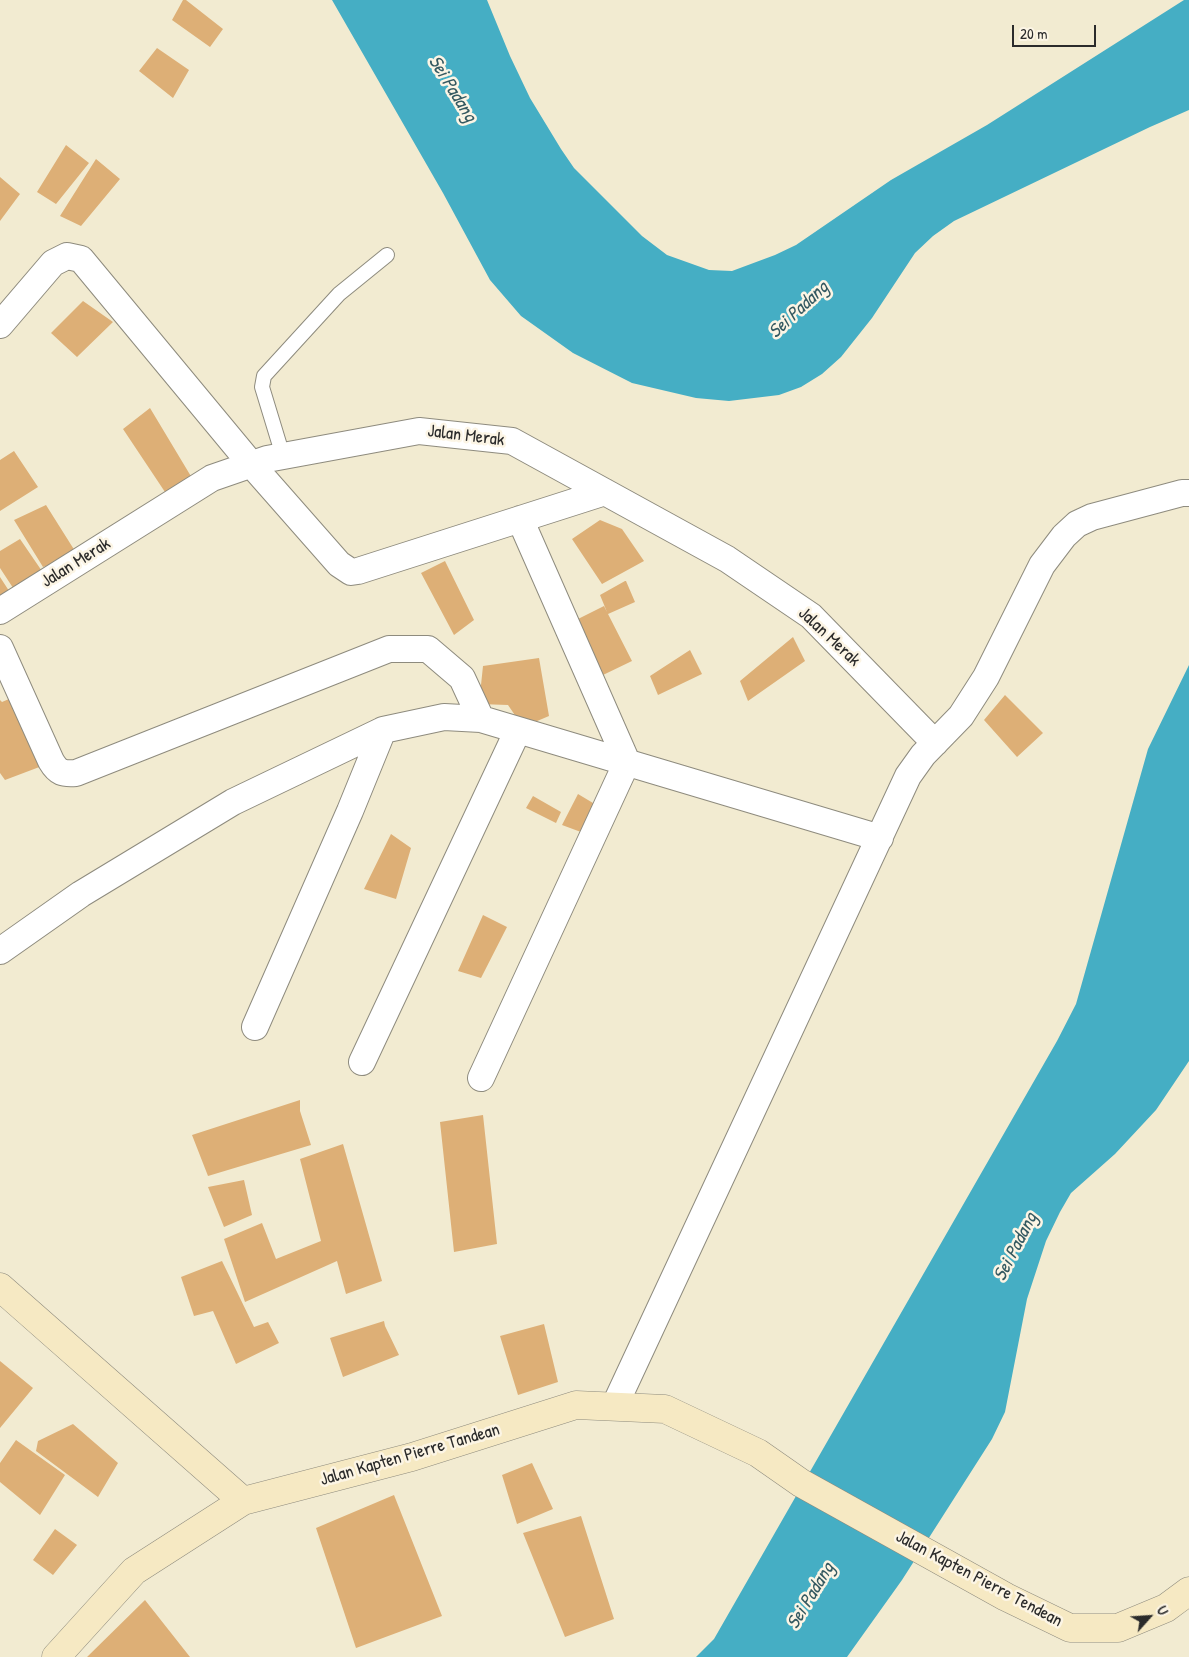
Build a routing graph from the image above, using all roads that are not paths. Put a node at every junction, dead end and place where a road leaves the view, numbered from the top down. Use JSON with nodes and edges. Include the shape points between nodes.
{"nodes":[{"id":1,"x":387,"y":255,"type":"dead end"},
{"id":2,"x":0,"y":325,"type":"edge"},
{"id":3,"x":283,"y":456,"type":"junction"},
{"id":4,"x":251,"y":464,"type":"junction"},
{"id":5,"x":605,"y":492,"type":"junction"},
{"id":6,"x":1189,"y":493,"type":"edge"},
{"id":7,"x":520,"y":519,"type":"junction"},
{"id":8,"x":0,"y":611,"type":"edge"},
{"id":9,"x":0,"y":648,"type":"edge"},
{"id":10,"x":480,"y":719,"type":"junction"},
{"id":11,"x":383,"y":730,"type":"junction"},
{"id":12,"x":518,"y":730,"type":"junction"},
{"id":13,"x":935,"y":742,"type":"junction"},
{"id":14,"x":627,"y":762,"type":"junction"},
{"id":15,"x":880,"y":838,"type":"junction"},
{"id":16,"x":0,"y":951,"type":"edge"},
{"id":17,"x":255,"y":1027,"type":"dead end"},
{"id":18,"x":362,"y":1062,"type":"dead end"},
{"id":19,"x":481,"y":1078,"type":"dead end"},
{"id":20,"x":0,"y":1287,"type":"edge"},
{"id":21,"x":614,"y":1407,"type":"junction"},
{"id":22,"x":801,"y":1482,"type":"joint"},
{"id":23,"x":243,"y":1501,"type":"junction"},
{"id":24,"x":1189,"y":1590,"type":"edge"},
{"id":25,"x":56,"y":1657,"type":"edge"}],
"edges":[{"from":1,"to":3,"type":"lane","via":[[339,294],[264,376],[262,387]]},
{"from":2,"to":4,"type":"street","via":[[53,263],[66,256],[81,259]]},
{"from":3,"to":4,"type":"street","name":"Jalan Merak"},
{"from":3,"to":5,"type":"street","name":"Jalan Merak","via":[[419,431],[512,441]]},
{"from":4,"to":7,"type":"street","via":[[339,564],[351,572]]},
{"from":4,"to":8,"type":"street","name":"Jalan Merak","via":[[212,478]]},
{"from":5,"to":7,"type":"street"},
{"from":5,"to":13,"type":"street","name":"Jalan Merak","via":[[727,559],[811,616]]},
{"from":6,"to":13,"type":"street","via":[[1092,517],[1077,524],[1064,536],[1042,565],[986,677],[960,716]]},
{"from":7,"to":14,"type":"street"},
{"from":9,"to":10,"type":"street","via":[[51,761],[59,772],[65,774],[76,773],[389,649],[428,649],[462,678]]},
{"from":10,"to":11,"type":"street","via":[[444,717]]},
{"from":10,"to":12,"type":"street"},
{"from":11,"to":16,"type":"street","via":[[233,802],[81,894]]},
{"from":11,"to":17,"type":"street"},
{"from":12,"to":14,"type":"street"},
{"from":12,"to":18,"type":"street"},
{"from":13,"to":15,"type":"street","via":[[908,776]]},
{"from":14,"to":15,"type":"street"},
{"from":14,"to":19,"type":"street"},
{"from":15,"to":21,"type":"street"},
{"from":20,"to":23,"type":"main road"},
{"from":21,"to":22,"type":"main road","name":"Jalan Kapten Pierre Tandean","via":[[665,1409],[758,1453]]},
{"from":21,"to":23,"type":"main road","name":"Jalan Kapten Pierre Tandean","via":[[576,1405],[412,1457]]},
{"from":22,"to":24,"type":"main road","name":"Jalan Kapten Pierre Tendean","via":[[1070,1628],[1118,1628],[1166,1608]]},
{"from":23,"to":25,"type":"main road","name":"Jalan Kapten Pierre Tandean","via":[[134,1571]]}]}
